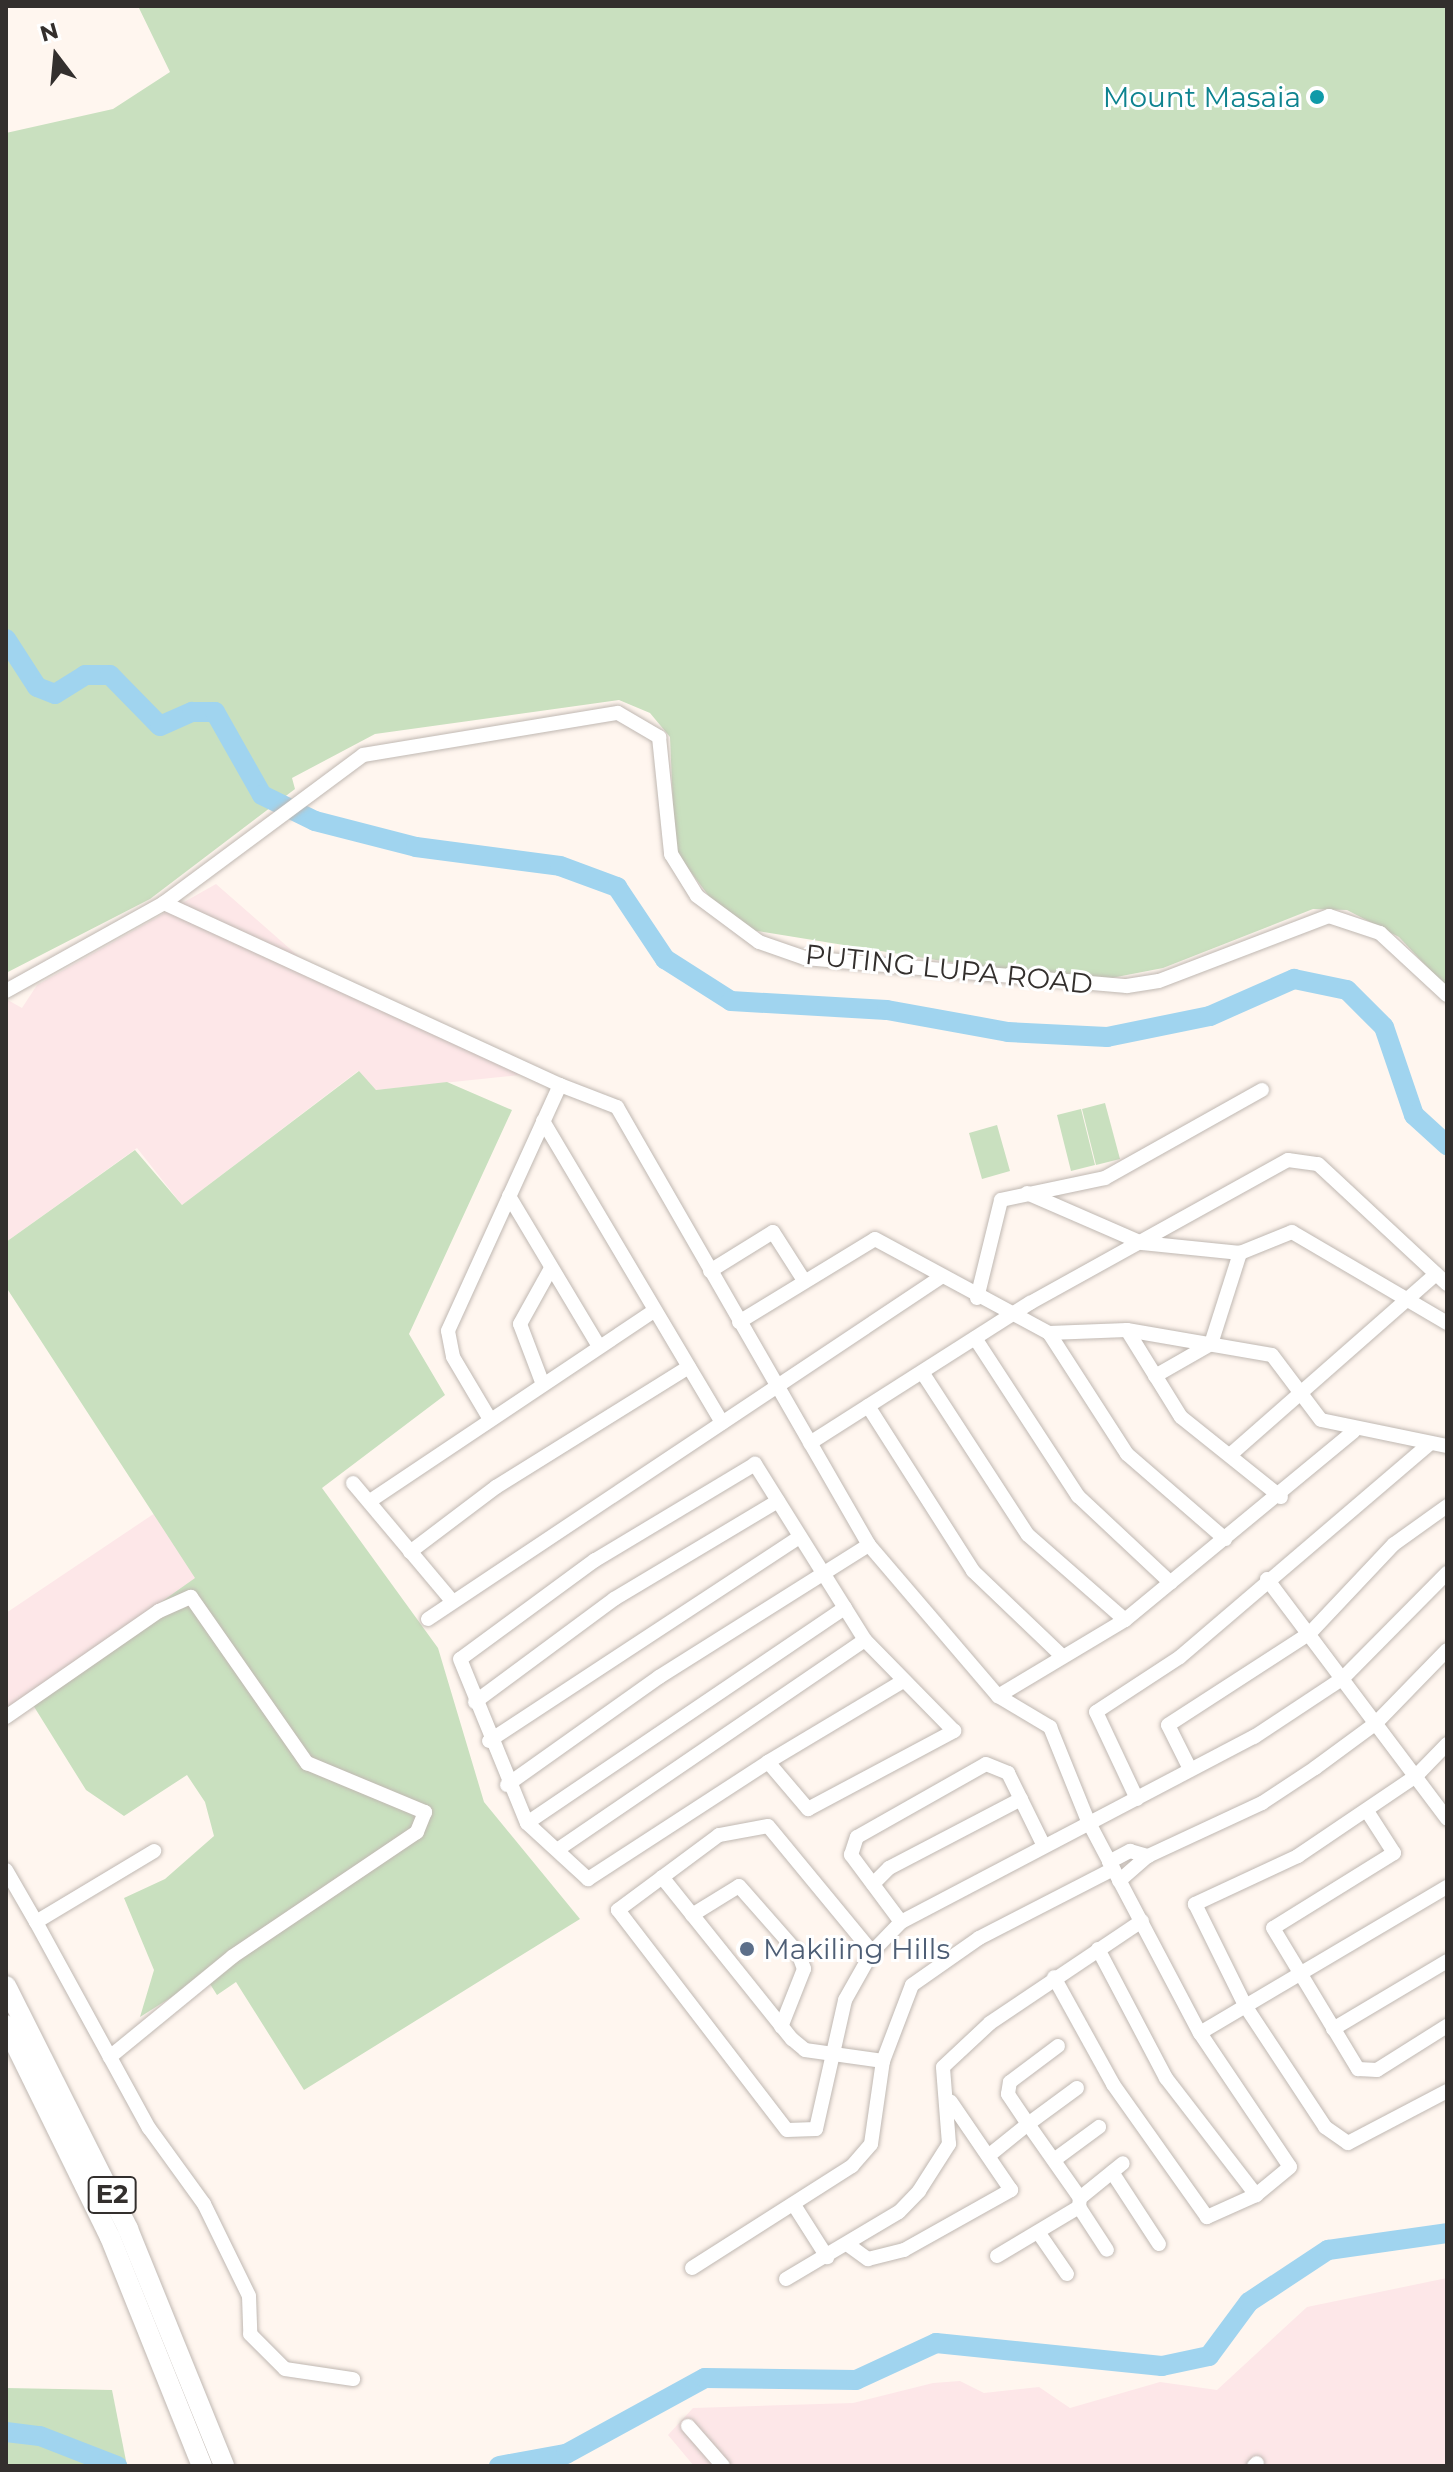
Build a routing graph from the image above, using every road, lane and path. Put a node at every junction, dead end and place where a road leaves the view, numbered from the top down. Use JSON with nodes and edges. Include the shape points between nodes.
{"nodes":[{"id":1,"x":164,"y":903,"type":"junction"},
{"id":2,"x":6,"y":991,"type":"edge"},
{"id":3,"x":1447,"y":995,"type":"edge"},
{"id":4,"x":560,"y":1085,"type":"junction"},
{"id":5,"x":1262,"y":1090,"type":"dead end"},
{"id":6,"x":543,"y":1121,"type":"junction"},
{"id":7,"x":1027,"y":1193,"type":"junction"},
{"id":8,"x":509,"y":1196,"type":"junction"},
{"id":9,"x":1142,"y":1243,"type":"junction"},
{"id":10,"x":1240,"y":1253,"type":"junction"},
{"id":11,"x":551,"y":1268,"type":"junction"},
{"id":12,"x":710,"y":1271,"type":"junction"},
{"id":13,"x":941,"y":1277,"type":"junction"},
{"id":14,"x":803,"y":1279,"type":"junction"},
{"id":15,"x":1442,"y":1279,"type":"edge"},
{"id":16,"x":977,"y":1298,"type":"junction"},
{"id":17,"x":1406,"y":1300,"type":"junction"},
{"id":18,"x":654,"y":1311,"type":"junction"},
{"id":19,"x":1008,"y":1317,"type":"junction"},
{"id":20,"x":739,"y":1322,"type":"junction"},
{"id":21,"x":1447,"y":1323,"type":"edge"},
{"id":22,"x":1127,"y":1330,"type":"junction"},
{"id":23,"x":1049,"y":1333,"type":"junction"},
{"id":24,"x":975,"y":1338,"type":"junction"},
{"id":25,"x":1211,"y":1344,"type":"junction"},
{"id":26,"x":598,"y":1345,"type":"junction"},
{"id":27,"x":689,"y":1367,"type":"junction"},
{"id":28,"x":922,"y":1372,"type":"junction"},
{"id":29,"x":1155,"y":1376,"type":"junction"},
{"id":30,"x":542,"y":1382,"type":"junction"},
{"id":31,"x":776,"y":1387,"type":"junction"},
{"id":32,"x":1302,"y":1390,"type":"junction"},
{"id":33,"x":868,"y":1406,"type":"junction"},
{"id":34,"x":488,"y":1416,"type":"junction"},
{"id":35,"x":722,"y":1423,"type":"junction"},
{"id":36,"x":1353,"y":1432,"type":"junction"},
{"id":37,"x":810,"y":1443,"type":"junction"},
{"id":38,"x":1429,"y":1444,"type":"junction"},
{"id":39,"x":1447,"y":1446,"type":"edge"},
{"id":40,"x":1230,"y":1455,"type":"junction"},
{"id":41,"x":353,"y":1483,"type":"dead end"},
{"id":42,"x":1281,"y":1497,"type":"junction"},
{"id":43,"x":370,"y":1501,"type":"junction"},
{"id":44,"x":778,"y":1501,"type":"junction"},
{"id":45,"x":1447,"y":1506,"type":"edge"},
{"id":46,"x":800,"y":1537,"type":"junction"},
{"id":47,"x":1225,"y":1539,"type":"junction"},
{"id":48,"x":869,"y":1545,"type":"junction"},
{"id":49,"x":410,"y":1552,"type":"junction"},
{"id":50,"x":1447,"y":1573,"type":"edge"},
{"id":51,"x":825,"y":1575,"type":"junction"},
{"id":52,"x":1267,"y":1579,"type":"junction"},
{"id":53,"x":1171,"y":1583,"type":"junction"},
{"id":54,"x":452,"y":1601,"type":"junction"},
{"id":55,"x":845,"y":1608,"type":"junction"},
{"id":56,"x":428,"y":1619,"type":"dead end"},
{"id":57,"x":1125,"y":1620,"type":"junction"},
{"id":58,"x":1310,"y":1633,"type":"junction"},
{"id":59,"x":865,"y":1640,"type":"junction"},
{"id":60,"x":1447,"y":1650,"type":"edge"},
{"id":61,"x":1063,"y":1657,"type":"junction"},
{"id":62,"x":1343,"y":1678,"type":"junction"},
{"id":63,"x":900,"y":1683,"type":"junction"},
{"id":64,"x":998,"y":1696,"type":"junction"},
{"id":65,"x":475,"y":1702,"type":"junction"},
{"id":66,"x":6,"y":1717,"type":"edge"},
{"id":67,"x":1375,"y":1724,"type":"junction"},
{"id":68,"x":489,"y":1741,"type":"junction"},
{"id":69,"x":1447,"y":1744,"type":"edge"},
{"id":70,"x":768,"y":1762,"type":"junction"},
{"id":71,"x":1190,"y":1769,"type":"junction"},
{"id":72,"x":1416,"y":1776,"type":"junction"},
{"id":73,"x":507,"y":1785,"type":"junction"},
{"id":74,"x":1021,"y":1799,"type":"junction"},
{"id":75,"x":1137,"y":1799,"type":"junction"},
{"id":76,"x":1367,"y":1811,"type":"junction"},
{"id":77,"x":1447,"y":1819,"type":"edge"},
{"id":78,"x":1088,"y":1821,"type":"junction"},
{"id":79,"x":527,"y":1823,"type":"junction"},
{"id":80,"x":1043,"y":1844,"type":"junction"},
{"id":81,"x":560,"y":1848,"type":"junction"},
{"id":82,"x":154,"y":1851,"type":"dead end"},
{"id":83,"x":1148,"y":1856,"type":"junction"},
{"id":84,"x":6,"y":1870,"type":"edge"},
{"id":85,"x":1114,"y":1871,"type":"junction"},
{"id":86,"x":662,"y":1877,"type":"junction"},
{"id":87,"x":873,"y":1884,"type":"junction"},
{"id":88,"x":1447,"y":1887,"type":"edge"},
{"id":89,"x":692,"y":1915,"type":"junction"},
{"id":90,"x":1142,"y":1921,"type":"junction"},
{"id":91,"x":36,"y":1922,"type":"junction"},
{"id":92,"x":901,"y":1922,"type":"junction"},
{"id":93,"x":1098,"y":1949,"type":"junction"},
{"id":94,"x":872,"y":1952,"type":"junction"},
{"id":95,"x":1447,"y":1961,"type":"edge"},
{"id":96,"x":1300,"y":1976,"type":"junction"},
{"id":97,"x":1054,"y":1977,"type":"junction"},
{"id":98,"x":6,"y":1986,"type":"edge"},
{"id":99,"x":1246,"y":2007,"type":"junction"},
{"id":100,"x":6,"y":2025,"type":"edge"},
{"id":101,"x":1447,"y":2026,"type":"edge"},
{"id":102,"x":781,"y":2027,"type":"junction"},
{"id":103,"x":1333,"y":2029,"type":"junction"},
{"id":104,"x":1200,"y":2033,"type":"junction"},
{"id":105,"x":1058,"y":2046,"type":"dead end"},
{"id":106,"x":830,"y":2056,"type":"junction"},
{"id":107,"x":110,"y":2057,"type":"junction"},
{"id":108,"x":883,"y":2061,"type":"junction"},
{"id":109,"x":1077,"y":2088,"type":"dead end"},
{"id":110,"x":1447,"y":2091,"type":"edge"},
{"id":111,"x":951,"y":2102,"type":"junction"},
{"id":112,"x":1028,"y":2124,"type":"junction"},
{"id":113,"x":1099,"y":2127,"type":"dead end"},
{"id":114,"x":992,"y":2153,"type":"junction"},
{"id":115,"x":1054,"y":2160,"type":"junction"},
{"id":116,"x":1256,"y":2195,"type":"junction"},
{"id":117,"x":1080,"y":2202,"type":"junction"},
{"id":118,"x":794,"y":2205,"type":"junction"},
{"id":119,"x":1038,"y":2232,"type":"junction"},
{"id":120,"x":847,"y":2244,"type":"junction"},
{"id":121,"x":1159,"y":2244,"type":"dead end"},
{"id":122,"x":1107,"y":2250,"type":"dead end"},
{"id":123,"x":997,"y":2256,"type":"dead end"},
{"id":124,"x":827,"y":2257,"type":"junction"},
{"id":125,"x":692,"y":2268,"type":"dead end"},
{"id":126,"x":1067,"y":2274,"type":"dead end"},
{"id":127,"x":786,"y":2279,"type":"dead end"},
{"id":128,"x":353,"y":2379,"type":"dead end"},
{"id":129,"x":688,"y":2426,"type":"dead end"},
{"id":130,"x":202,"y":2466,"type":"edge"},
{"id":131,"x":224,"y":2466,"type":"edge"},
{"id":132,"x":723,"y":2466,"type":"edge"}],
"edges":[{"from":1,"to":2,"type":"street"},
{"from":1,"to":3,"type":"street","name":"PUTING LUPA ROAD","via":[[294,800],[390,745],[618,713],[659,737],[671,854],[697,896],[759,942],[805,958],[1127,986],[1159,981],[1329,916],[1380,933]]},
{"from":1,"to":4,"type":"street","via":[[201,914]]},
{"from":4,"to":6,"type":"street"},
{"from":4,"to":12,"type":"street","via":[[617,1107]]},
{"from":5,"to":7,"type":"street","via":[[1105,1178]]},
{"from":6,"to":8,"type":"street"},
{"from":6,"to":18,"type":"street"},
{"from":7,"to":9,"type":"street"},
{"from":7,"to":16,"type":"street","via":[[1001,1200]]},
{"from":8,"to":11,"type":"street"},
{"from":8,"to":34,"type":"street","via":[[448,1331],[453,1357]]},
{"from":9,"to":10,"type":"street"},
{"from":9,"to":15,"type":"street","via":[[1288,1160],[1318,1164]]},
{"from":9,"to":19,"type":"street"},
{"from":10,"to":17,"type":"street","via":[[1292,1232]]},
{"from":10,"to":25,"type":"street"},
{"from":11,"to":26,"type":"street"},
{"from":11,"to":30,"type":"street","via":[[520,1324]]},
{"from":12,"to":14,"type":"street","via":[[773,1232]]},
{"from":12,"to":20,"type":"street"},
{"from":13,"to":14,"type":"street","via":[[875,1239]]},
{"from":13,"to":16,"type":"street"},
{"from":13,"to":31,"type":"street"},
{"from":14,"to":20,"type":"street"},
{"from":15,"to":17,"type":"street"},
{"from":16,"to":19,"type":"street"},
{"from":17,"to":21,"type":"street"},
{"from":17,"to":32,"type":"street"},
{"from":18,"to":26,"type":"street"},
{"from":18,"to":27,"type":"street"},
{"from":19,"to":23,"type":"street"},
{"from":19,"to":24,"type":"street"},
{"from":20,"to":31,"type":"street"},
{"from":22,"to":23,"type":"street"},
{"from":22,"to":25,"type":"street"},
{"from":22,"to":29,"type":"street"},
{"from":23,"to":47,"type":"street","via":[[1127,1454]]},
{"from":24,"to":28,"type":"street"},
{"from":24,"to":53,"type":"street","via":[[1078,1496]]},
{"from":25,"to":29,"type":"street"},
{"from":25,"to":32,"type":"street","via":[[1272,1355]]},
{"from":26,"to":30,"type":"street"},
{"from":27,"to":35,"type":"street"},
{"from":27,"to":49,"type":"street","via":[[496,1487]]},
{"from":28,"to":33,"type":"street"},
{"from":28,"to":57,"type":"street","via":[[1028,1535]]},
{"from":29,"to":40,"type":"street","via":[[1181,1417]]},
{"from":30,"to":34,"type":"street"},
{"from":31,"to":35,"type":"street"},
{"from":31,"to":37,"type":"street"},
{"from":32,"to":36,"type":"street","via":[[1321,1420]]},
{"from":32,"to":40,"type":"street"},
{"from":33,"to":37,"type":"street"},
{"from":33,"to":61,"type":"street","via":[[973,1571]]},
{"from":34,"to":43,"type":"street"},
{"from":35,"to":54,"type":"street"},
{"from":36,"to":38,"type":"street"},
{"from":36,"to":42,"type":"street"},
{"from":37,"to":48,"type":"street"},
{"from":38,"to":39,"type":"street"},
{"from":38,"to":52,"type":"street"},
{"from":40,"to":42,"type":"street"},
{"from":41,"to":43,"type":"street"},
{"from":42,"to":47,"type":"street"},
{"from":43,"to":49,"type":"street"},
{"from":44,"to":46,"type":"street"},
{"from":44,"to":65,"type":"street","via":[[614,1599]]},
{"from":44,"to":65,"type":"street","via":[[755,1464],[595,1560],[460,1659]]},
{"from":45,"to":58,"type":"street","via":[[1394,1544]]},
{"from":46,"to":51,"type":"street"},
{"from":46,"to":68,"type":"street"},
{"from":47,"to":53,"type":"street"},
{"from":48,"to":51,"type":"street"},
{"from":48,"to":64,"type":"street"},
{"from":49,"to":54,"type":"street"},
{"from":50,"to":62,"type":"street"},
{"from":51,"to":55,"type":"street"},
{"from":51,"to":73,"type":"street","via":[[659,1677]]},
{"from":52,"to":58,"type":"street"},
{"from":52,"to":75,"type":"street","via":[[1180,1657],[1096,1712]]},
{"from":53,"to":57,"type":"street"},
{"from":54,"to":56,"type":"street"},
{"from":55,"to":59,"type":"street"},
{"from":55,"to":79,"type":"street"},
{"from":57,"to":61,"type":"street"},
{"from":58,"to":62,"type":"street"},
{"from":58,"to":71,"type":"street","via":[[1168,1725]]},
{"from":59,"to":63,"type":"street"},
{"from":59,"to":81,"type":"street"},
{"from":60,"to":67,"type":"street"},
{"from":61,"to":64,"type":"street"},
{"from":62,"to":67,"type":"street"},
{"from":62,"to":71,"type":"street"},
{"from":63,"to":70,"type":"street"},
{"from":63,"to":70,"type":"street","via":[[954,1731],[808,1809]]},
{"from":64,"to":78,"type":"street","via":[[1050,1727]]},
{"from":65,"to":68,"type":"street"},
{"from":66,"to":107,"type":"street","via":[[159,1611],[191,1597],[307,1763],[425,1812],[417,1832],[232,1957]]},
{"from":67,"to":72,"type":"street"},
{"from":67,"to":83,"type":"street","via":[[1262,1803]]},
{"from":68,"to":73,"type":"street"},
{"from":69,"to":72,"type":"street"},
{"from":70,"to":81,"type":"street","via":[[588,1879]]},
{"from":71,"to":75,"type":"street"},
{"from":72,"to":76,"type":"street"},
{"from":72,"to":77,"type":"street"},
{"from":73,"to":79,"type":"street"},
{"from":74,"to":80,"type":"street"},
{"from":74,"to":87,"type":"street","via":[[889,1868]]},
{"from":74,"to":87,"type":"street","via":[[1008,1773],[986,1764],[857,1837],[851,1855]]},
{"from":75,"to":78,"type":"street"},
{"from":76,"to":96,"type":"street","via":[[1394,1853],[1273,1928]]},
{"from":76,"to":99,"type":"street","via":[[1298,1856],[1195,1904]]},
{"from":78,"to":80,"type":"street"},
{"from":78,"to":85,"type":"street"},
{"from":79,"to":81,"type":"street"},
{"from":80,"to":92,"type":"street"},
{"from":82,"to":91,"type":"street"},
{"from":83,"to":85,"type":"street"},
{"from":83,"to":85,"type":"street","via":[[1130,1851]]},
{"from":84,"to":91,"type":"street"},
{"from":85,"to":90,"type":"street"},
{"from":85,"to":108,"type":"street","via":[[979,1938],[912,1985]]},
{"from":86,"to":89,"type":"street"},
{"from":86,"to":94,"type":"street","via":[[719,1835],[768,1826]]},
{"from":86,"to":106,"type":"street","via":[[618,1910],[787,2130],[816,2129],[824,2117]]},
{"from":87,"to":92,"type":"street"},
{"from":88,"to":96,"type":"street"},
{"from":89,"to":102,"type":"street"},
{"from":89,"to":102,"type":"street","via":[[739,1886],[798,1953],[804,1969]]},
{"from":90,"to":93,"type":"street"},
{"from":90,"to":104,"type":"street"},
{"from":91,"to":107,"type":"street"},
{"from":92,"to":94,"type":"street"},
{"from":93,"to":97,"type":"street"},
{"from":93,"to":116,"type":"street","via":[[1166,2078]]},
{"from":94,"to":106,"type":"street","via":[[845,2000]]},
{"from":95,"to":103,"type":"street"},
{"from":96,"to":99,"type":"street"},
{"from":96,"to":103,"type":"street"},
{"from":97,"to":111,"type":"street","via":[[943,2067]]},
{"from":97,"to":116,"type":"street","via":[[1113,2084],[1193,2203],[1207,2217]]},
{"from":98,"to":131,"type":"highway","number":"E2","via":[[128,2229]]},
{"from":99,"to":104,"type":"street"},
{"from":99,"to":110,"type":"street","via":[[1325,2127],[1348,2143]]},
{"from":100,"to":130,"type":"highway","number":"E2","via":[[110,2237]]},
{"from":101,"to":103,"type":"street","via":[[1377,2070],[1358,2069]]},
{"from":102,"to":106,"type":"street","via":[[805,2050]]},
{"from":104,"to":116,"type":"street","via":[[1290,2167]]},
{"from":105,"to":112,"type":"street","via":[[1007,2088]]},
{"from":106,"to":108,"type":"street"},
{"from":107,"to":128,"type":"street","via":[[204,2204],[249,2296],[250,2334],[268,2359],[310,2377]]},
{"from":108,"to":118,"type":"street","via":[[871,2144]]},
{"from":109,"to":112,"type":"street"},
{"from":111,"to":114,"type":"street"},
{"from":111,"to":120,"type":"street","via":[[949,2144],[919,2191]]},
{"from":112,"to":114,"type":"street"},
{"from":112,"to":115,"type":"street"},
{"from":113,"to":115,"type":"street"},
{"from":114,"to":120,"type":"street","via":[[1011,2190],[994,2205],[904,2250],[868,2259]]},
{"from":115,"to":117,"type":"street"},
{"from":117,"to":119,"type":"street"},
{"from":117,"to":121,"type":"street","via":[[1117,2167]]},
{"from":117,"to":122,"type":"street"},
{"from":118,"to":124,"type":"street"},
{"from":118,"to":125,"type":"street"},
{"from":119,"to":123,"type":"street"},
{"from":119,"to":126,"type":"street"},
{"from":120,"to":124,"type":"street"},
{"from":124,"to":127,"type":"street"},
{"from":129,"to":132,"type":"street"}]}
